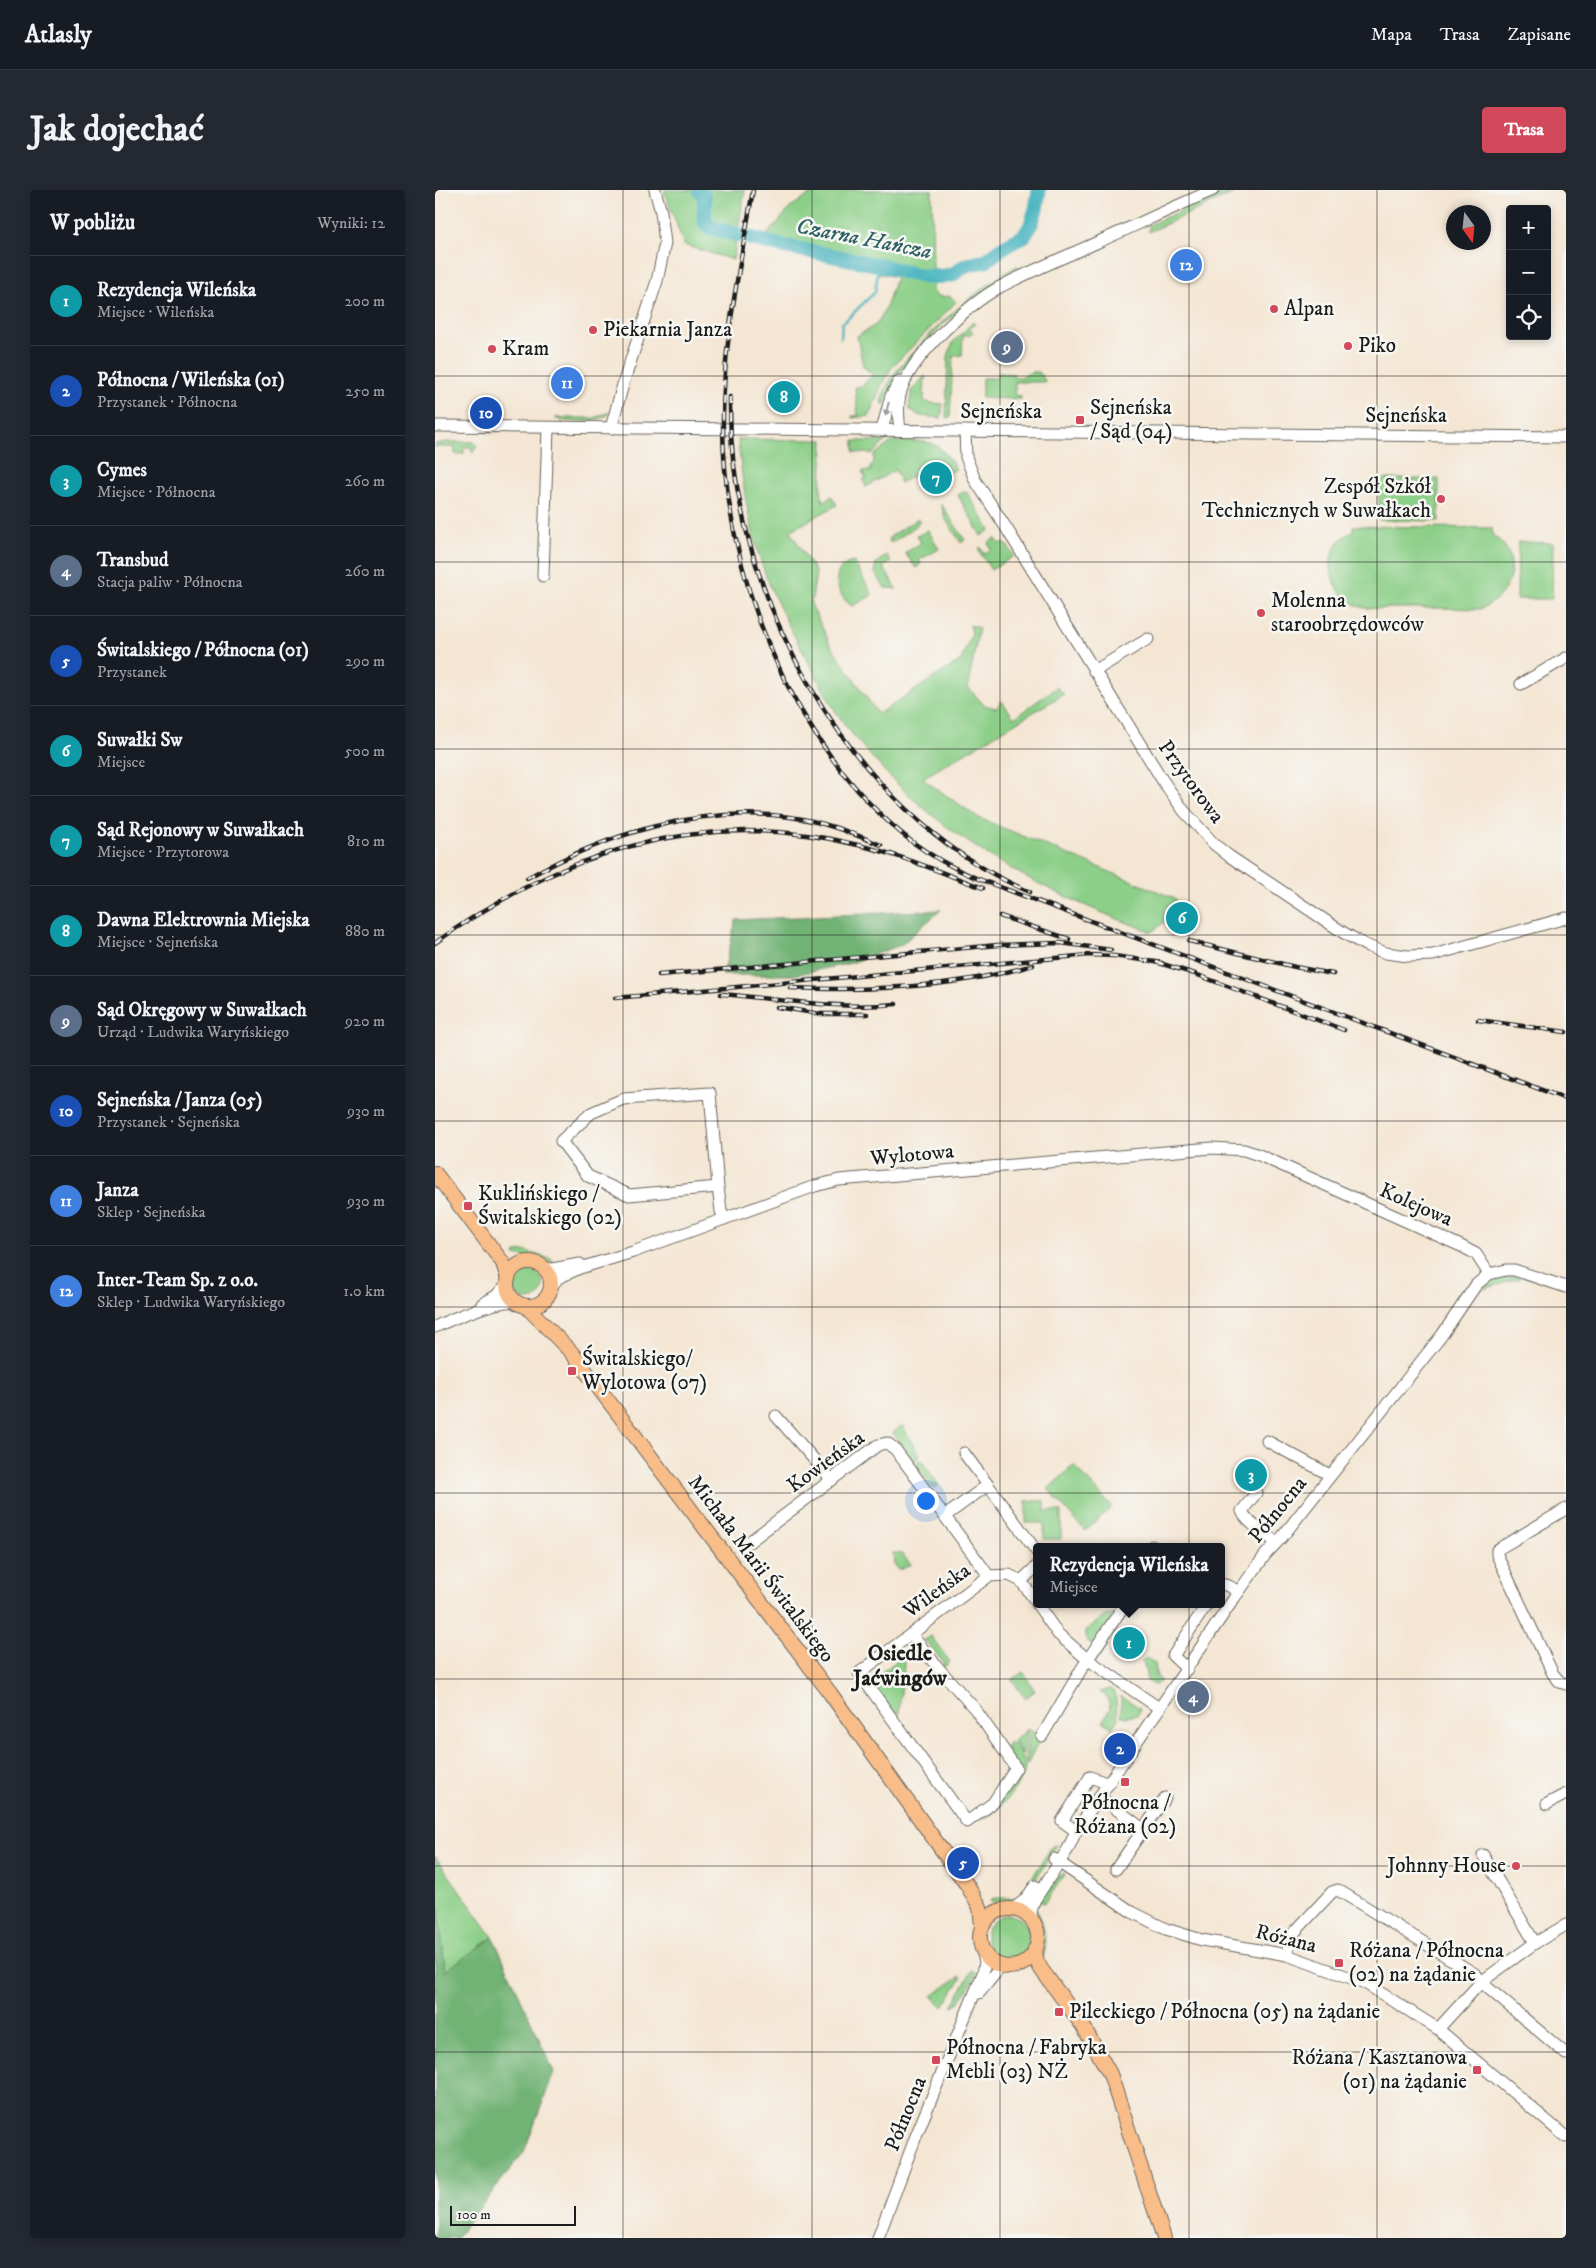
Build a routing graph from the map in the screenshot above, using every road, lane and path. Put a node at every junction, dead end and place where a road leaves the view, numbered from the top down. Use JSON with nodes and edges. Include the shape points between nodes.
{"nodes":[{"id":1,"x":655,"y":190,"type":"edge"},
{"id":2,"x":1213,"y":190,"type":"edge"},
{"id":3,"x":917,"y":362,"type":"junction"},
{"id":4,"x":435,"y":426,"type":"edge"},
{"id":5,"x":548,"y":428,"type":"junction"},
{"id":6,"x":611,"y":428,"type":"junction"},
{"id":7,"x":882,"y":430,"type":"junction"},
{"id":8,"x":900,"y":430,"type":"junction"},
{"id":9,"x":965,"y":431,"type":"junction"},
{"id":10,"x":1566,"y":437,"type":"edge"},
{"id":11,"x":543,"y":576,"type":"dead end"},
{"id":12,"x":1148,"y":639,"type":"dead end"},
{"id":13,"x":1566,"y":658,"type":"edge"},
{"id":14,"x":1094,"y":671,"type":"junction"},
{"id":15,"x":1521,"y":684,"type":"dead end"},
{"id":16,"x":1566,"y":918,"type":"edge"},
{"id":17,"x":1244,"y":1150,"type":"joint"},
{"id":18,"x":435,"y":1173,"type":"edge"},
{"id":19,"x":718,"y":1187,"type":"junction"},
{"id":20,"x":724,"y":1218,"type":"junction"},
{"id":21,"x":481,"y":1232,"type":"junction"},
{"id":22,"x":597,"y":1262,"type":"junction"},
{"id":23,"x":525,"y":1263,"type":"junction"},
{"id":24,"x":543,"y":1267,"type":"junction"},
{"id":25,"x":1489,"y":1274,"type":"junction"},
{"id":26,"x":508,"y":1281,"type":"junction"},
{"id":27,"x":1566,"y":1287,"type":"edge"},
{"id":28,"x":548,"y":1293,"type":"junction"},
{"id":29,"x":522,"y":1304,"type":"junction"},
{"id":30,"x":461,"y":1316,"type":"junction"},
{"id":31,"x":435,"y":1327,"type":"edge"},
{"id":32,"x":572,"y":1354,"type":"junction"},
{"id":33,"x":776,"y":1416,"type":"dead end"},
{"id":34,"x":1267,"y":1441,"type":"dead end"},
{"id":35,"x":963,"y":1453,"type":"dead end"},
{"id":36,"x":1330,"y":1475,"type":"junction"},
{"id":37,"x":831,"y":1480,"type":"junction"},
{"id":38,"x":988,"y":1485,"type":"junction"},
{"id":39,"x":1256,"y":1493,"type":"dead end"},
{"id":40,"x":1566,"y":1509,"type":"edge"},
{"id":41,"x":945,"y":1516,"type":"junction"},
{"id":42,"x":749,"y":1542,"type":"dead end"},
{"id":43,"x":1276,"y":1543,"type":"junction"},
{"id":44,"x":1033,"y":1547,"type":"edge"},
{"id":45,"x":1033,"y":1570,"type":"edge"},
{"id":46,"x":989,"y":1576,"type":"junction"},
{"id":47,"x":1021,"y":1581,"type":"junction"},
{"id":48,"x":1225,"y":1585,"type":"edge"},
{"id":49,"x":1239,"y":1592,"type":"junction"},
{"id":50,"x":1033,"y":1598,"type":"edge"},
{"id":51,"x":1040,"y":1608,"type":"edge"},
{"id":52,"x":1122,"y":1608,"type":"edge"},
{"id":53,"x":1204,"y":1608,"type":"edge"},
{"id":54,"x":911,"y":1634,"type":"junction"},
{"id":55,"x":1087,"y":1659,"type":"junction"},
{"id":56,"x":1187,"y":1669,"type":"junction"},
{"id":57,"x":1566,"y":1684,"type":"edge"},
{"id":58,"x":1159,"y":1708,"type":"junction"},
{"id":59,"x":1043,"y":1736,"type":"dead end"},
{"id":60,"x":1109,"y":1784,"type":"junction"},
{"id":61,"x":1566,"y":1794,"type":"edge"},
{"id":62,"x":1100,"y":1797,"type":"junction"},
{"id":63,"x":1165,"y":1798,"type":"dead end"},
{"id":64,"x":1547,"y":1804,"type":"dead end"},
{"id":65,"x":1143,"y":1829,"type":"junction"},
{"id":66,"x":1076,"y":1831,"type":"junction"},
{"id":67,"x":1483,"y":1855,"type":"dead end"},
{"id":68,"x":1057,"y":1860,"type":"junction"},
{"id":69,"x":1116,"y":1869,"type":"dead end"},
{"id":70,"x":967,"y":1885,"type":"junction"},
{"id":71,"x":1009,"y":1909,"type":"junction"},
{"id":72,"x":1033,"y":1922,"type":"junction"},
{"id":73,"x":982,"y":1926,"type":"junction"},
{"id":74,"x":1566,"y":1926,"type":"edge"},
{"id":75,"x":1535,"y":1944,"type":"junction"},
{"id":76,"x":982,"y":1949,"type":"junction"},
{"id":77,"x":1035,"y":1949,"type":"junction"},
{"id":78,"x":1287,"y":1955,"type":"junction"},
{"id":79,"x":1013,"y":1966,"type":"junction"},
{"id":80,"x":1481,"y":1982,"type":"junction"},
{"id":81,"x":1050,"y":1984,"type":"junction"},
{"id":82,"x":971,"y":2004,"type":"junction"},
{"id":83,"x":1438,"y":2029,"type":"junction"},
{"id":84,"x":1566,"y":2054,"type":"edge"},
{"id":85,"x":1566,"y":2137,"type":"edge"},
{"id":86,"x":878,"y":2238,"type":"edge"},
{"id":87,"x":1164,"y":2238,"type":"edge"}],
"edges":[{"from":1,"to":6,"type":"street","via":[[665,243],[657,281]]},
{"from":2,"to":3,"type":"street","via":[[997,289],[945,331]]},
{"from":3,"to":7,"type":"street","one_way":true,"via":[[894,389]]},
{"from":3,"to":8,"type":"street","via":[[903,384],[899,398]]},
{"from":4,"to":5,"type":"street","name":"Sejneńska"},
{"from":5,"to":6,"type":"street","name":"Sejneńska"},
{"from":5,"to":11,"type":"street"},
{"from":6,"to":7,"type":"street","name":"Sejneńska"},
{"from":7,"to":8,"type":"street","name":"Sejneńska"},
{"from":8,"to":9,"type":"street","name":"Sejneńska"},
{"from":9,"to":10,"type":"street","name":"Sejneńska"},
{"from":9,"to":14,"type":"street","name":"Przytorowa","via":[[966,457],[975,480]]},
{"from":12,"to":14,"type":"street"},
{"from":13,"to":15,"type":"street"},
{"from":14,"to":16,"type":"street","name":"Przytorowa","via":[[1183,811],[1214,844],[1365,945],[1386,953],[1433,955]]},
{"from":17,"to":20,"type":"street","name":"Wylotowa","via":[[1212,1148],[839,1180]]},
{"from":17,"to":25,"type":"street","name":"Kolejowa","via":[[1470,1250],[1482,1261]]},
{"from":18,"to":21,"type":"main road"},
{"from":19,"to":19,"type":"street","via":[[711,1093],[623,1099],[591,1113],[561,1141],[587,1176],[629,1195]]},
{"from":19,"to":20,"type":"street"},
{"from":20,"to":22,"type":"street","name":"Wylotowa"},
{"from":21,"to":23,"type":"main road","via":[[514,1260]]},
{"from":21,"to":26,"type":"main road","via":[[505,1267]]},
{"from":22,"to":24,"type":"street","name":"Wylotowa","via":[[552,1269]]},
{"from":22,"to":28,"type":"street","name":"Wylotowa","via":[[558,1278]]},
{"from":23,"to":24,"type":"main road"},
{"from":23,"to":26,"type":"main road","via":[[514,1269]]},
{"from":24,"to":28,"type":"main road","via":[[549,1276]]},
{"from":25,"to":27,"type":"street","via":[[1514,1270]]},
{"from":25,"to":36,"type":"street","name":"Północna","via":[[1476,1285],[1442,1336]]},
{"from":26,"to":29,"type":"main road","via":[[511,1296]]},
{"from":26,"to":30,"type":"street","via":[[492,1299]]},
{"from":28,"to":29,"type":"main road","via":[[537,1305]]},
{"from":28,"to":32,"type":"main road","name":"Michała Marii Świtalskiego","via":[[546,1309]]},
{"from":29,"to":30,"type":"street","via":[[505,1302]]},
{"from":29,"to":32,"type":"main road","name":"Michała Marii Świtalskiego"},
{"from":30,"to":31,"type":"street"},
{"from":32,"to":70,"type":"main road","name":"Michała Marii Świtalskiego","via":[[830,1693]]},
{"from":33,"to":37,"type":"street"},
{"from":34,"to":36,"type":"street"},
{"from":35,"to":38,"type":"street"},
{"from":36,"to":43,"type":"street","name":"Północna"},
{"from":37,"to":41,"type":"street","name":"Kowieńska","via":[[887,1443],[895,1449]]},
{"from":37,"to":42,"type":"street","name":"Kowieńska"},
{"from":38,"to":41,"type":"street"},
{"from":38,"to":44,"type":"street"},
{"from":39,"to":43,"type":"street","via":[[1242,1511],[1245,1519]]},
{"from":40,"to":57,"type":"street","via":[[1497,1550],[1553,1674]]},
{"from":41,"to":46,"type":"street","name":"Kowieńska"},
{"from":43,"to":49,"type":"street","name":"Północna"},
{"from":45,"to":47,"type":"street"},
{"from":46,"to":47,"type":"street","name":"Wileńska","via":[[1009,1575]]},
{"from":46,"to":54,"type":"street","name":"Wileńska"},
{"from":47,"to":50,"type":"street"},
{"from":48,"to":49,"type":"street"},
{"from":49,"to":56,"type":"street","name":"Północna"},
{"from":51,"to":55,"type":"street","via":[[1058,1634]]},
{"from":52,"to":55,"type":"street"},
{"from":53,"to":56,"type":"street","via":[[1173,1656]]},
{"from":54,"to":54,"type":"street","name":"Wileńska","via":[[859,1673],[967,1822],[993,1803],[1016,1768],[975,1709]]},
{"from":55,"to":58,"type":"street"},
{"from":55,"to":59,"type":"street"},
{"from":56,"to":58,"type":"street","name":"Północna"},
{"from":58,"to":60,"type":"street","name":"Północna"},
{"from":60,"to":62,"type":"street","name":"Północna"},
{"from":60,"to":66,"type":"street","via":[[1091,1777],[1062,1820]]},
{"from":61,"to":64,"type":"street"},
{"from":62,"to":65,"type":"street"},
{"from":62,"to":66,"type":"street","name":"Północna"},
{"from":63,"to":65,"type":"street"},
{"from":65,"to":69,"type":"street"},
{"from":66,"to":68,"type":"street","name":"Północna"},
{"from":67,"to":75,"type":"street"},
{"from":68,"to":71,"type":"street","name":"Północna","via":[[1028,1897]]},
{"from":68,"to":72,"type":"street","name":"Północna","via":[[1034,1901]]},
{"from":68,"to":78,"type":"street","name":"Różana","via":[[1133,1912],[1166,1929],[1202,1940]]},
{"from":70,"to":71,"type":"main road","name":"Michała Marii Świtalskiego","via":[[994,1908]]},
{"from":70,"to":73,"type":"main road","name":"Michała Marii Świtalskiego","via":[[980,1907]]},
{"from":71,"to":72,"type":"main road","via":[[1025,1914]]},
{"from":71,"to":73,"type":"main road","via":[[991,1915]]},
{"from":72,"to":77,"type":"main road","via":[[1037,1934]]},
{"from":73,"to":76,"type":"main road"},
{"from":74,"to":75,"type":"street"},
{"from":75,"to":80,"type":"street"},
{"from":76,"to":79,"type":"main road","via":[[993,1962]]},
{"from":76,"to":82,"type":"street","name":"Północna","via":[[984,1969]]},
{"from":77,"to":79,"type":"main road","via":[[1028,1959]]},
{"from":77,"to":81,"type":"main road","via":[[1039,1965]]},
{"from":78,"to":80,"type":"street","via":[[1291,1936],[1332,1892],[1338,1890],[1475,1974]]},
{"from":78,"to":83,"type":"street","name":"Różana","via":[[1365,1982]]},
{"from":79,"to":81,"type":"main road","via":[[1027,1967]]},
{"from":79,"to":82,"type":"street","name":"Północna","via":[[993,1974]]},
{"from":80,"to":83,"type":"street"},
{"from":80,"to":84,"type":"street"},
{"from":81,"to":87,"type":"main road","via":[[1083,2026],[1111,2074]]},
{"from":82,"to":86,"type":"street","name":"Północna"},
{"from":83,"to":85,"type":"street","name":"Różana"}]}
